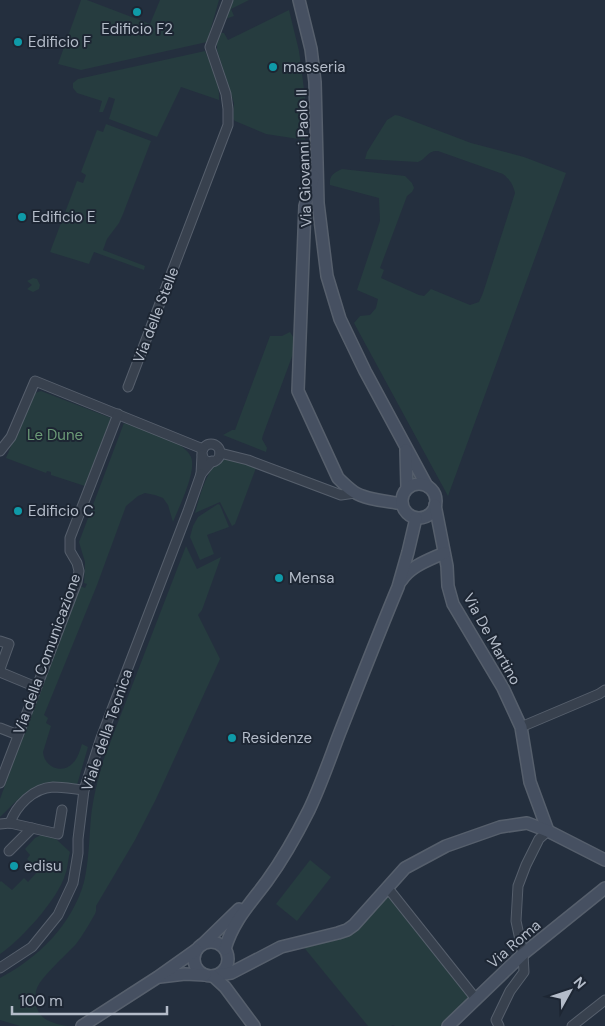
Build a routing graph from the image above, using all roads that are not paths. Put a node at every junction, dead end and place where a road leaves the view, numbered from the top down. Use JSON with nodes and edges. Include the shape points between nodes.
{"nodes":[{"id":1,"x":228,"y":0,"type":"edge"},
{"id":2,"x":299,"y":0,"type":"edge"},
{"id":3,"x":317,"y":164,"type":"junction"},
{"id":4,"x":128,"y":387,"type":"dead end"},
{"id":5,"x":118,"y":414,"type":"junction"},
{"id":6,"x":406,"y":448,"type":"junction"},
{"id":7,"x":0,"y":451,"type":"edge"},
{"id":8,"x":203,"y":452,"type":"junction"},
{"id":9,"x":220,"y":453,"type":"junction"},
{"id":10,"x":212,"y":461,"type":"junction"},
{"id":11,"x":201,"y":474,"type":"junction"},
{"id":12,"x":427,"y":486,"type":"junction"},
{"id":13,"x":407,"y":488,"type":"junction"},
{"id":14,"x":355,"y":493,"type":"junction"},
{"id":15,"x":402,"y":504,"type":"junction"},
{"id":16,"x":435,"y":504,"type":"junction"},
{"id":17,"x":416,"y":518,"type":"junction"},
{"id":18,"x":444,"y":553,"type":"junction"},
{"id":19,"x":398,"y":587,"type":"junction"},
{"id":20,"x":0,"y":641,"type":"edge"},
{"id":21,"x":0,"y":670,"type":"edge"},
{"id":22,"x":36,"y":687,"type":"junction"},
{"id":23,"x":605,"y":690,"type":"edge"},
{"id":24,"x":521,"y":727,"type":"junction"},
{"id":25,"x":0,"y":728,"type":"edge"},
{"id":26,"x":18,"y":735,"type":"junction"},
{"id":27,"x":0,"y":782,"type":"edge"},
{"id":28,"x":84,"y":790,"type":"junction"},
{"id":29,"x":62,"y":810,"type":"dead end"},
{"id":30,"x":10,"y":823,"type":"junction"},
{"id":31,"x":0,"y":824,"type":"edge"},
{"id":32,"x":32,"y":828,"type":"junction"},
{"id":33,"x":548,"y":831,"type":"junction"},
{"id":34,"x":9,"y":851,"type":"dead end"},
{"id":35,"x":605,"y":860,"type":"edge"},
{"id":36,"x":387,"y":887,"type":"junction"},
{"id":37,"x":605,"y":888,"type":"edge"},
{"id":38,"x":252,"y":899,"type":"junction"},
{"id":39,"x":200,"y":946,"type":"junction"},
{"id":40,"x":226,"y":950,"type":"junction"},
{"id":41,"x":523,"y":954,"type":"junction"},
{"id":42,"x":257,"y":959,"type":"junction"},
{"id":43,"x":0,"y":968,"type":"edge"},
{"id":44,"x":212,"y":976,"type":"junction"},
{"id":45,"x":158,"y":977,"type":"junction"},
{"id":46,"x":476,"y":999,"type":"junction"},
{"id":47,"x":605,"y":1000,"type":"edge"},
{"id":48,"x":82,"y":1026,"type":"edge"},
{"id":49,"x":254,"y":1026,"type":"edge"},
{"id":50,"x":448,"y":1026,"type":"edge"},
{"id":51,"x":499,"y":1026,"type":"edge"},
{"id":52,"x":572,"y":1026,"type":"edge"}],
"edges":[{"from":1,"to":4,"type":"street","name":"Via delle Stelle","via":[[210,47],[226,94],[228,125]]},
{"from":2,"to":3,"type":"street","name":"Via Giovanni Paolo II","via":[[316,82]]},
{"from":3,"to":6,"type":"street","name":"Via Giovanni Paolo II","via":[[327,276],[340,319]]},
{"from":3,"to":14,"type":"street","via":[[305,206],[298,391],[338,478]]},
{"from":5,"to":7,"type":"street","via":[[35,381],[11,438]]},
{"from":5,"to":8,"type":"street"},
{"from":5,"to":22,"type":"street","name":"Via della Comunicazione","via":[[70,538],[70,551],[79,571]]},
{"from":6,"to":12,"type":"street","name":"Via Giovanni Paolo II"},
{"from":6,"to":13,"type":"street","name":"Via Giovanni Paolo II"},
{"from":8,"to":9,"type":"street","via":[[207,445],[212,444]]},
{"from":8,"to":10,"type":"street","via":[[206,460]]},
{"from":8,"to":11,"type":"street","name":"Viale della Tecnica"},
{"from":9,"to":10,"type":"street","name":"Viale della Tecnica"},
{"from":9,"to":14,"type":"street","via":[[248,460],[340,495]]},
{"from":10,"to":11,"type":"street","name":"Viale della Tecnica"},
{"from":11,"to":28,"type":"street","name":"Viale della Tecnica"},
{"from":12,"to":13,"type":"street","via":[[417,484]]},
{"from":12,"to":16,"type":"street","via":[[434,494]]},
{"from":13,"to":15,"type":"street","via":[[402,495]]},
{"from":14,"to":15,"type":"street"},
{"from":15,"to":17,"type":"street","via":[[407,513]]},
{"from":16,"to":17,"type":"street","via":[[426,516]]},
{"from":16,"to":18,"type":"street","name":"Via De Martino"},
{"from":17,"to":19,"type":"street"},
{"from":18,"to":19,"type":"street","via":[[411,570]]},
{"from":18,"to":24,"type":"street","name":"Via De Martino","via":[[453,604],[503,688]]},
{"from":19,"to":38,"type":"street","via":[[310,809],[284,856]]},
{"from":20,"to":21,"type":"street","via":[[9,644]]},
{"from":21,"to":22,"type":"street"},
{"from":22,"to":26,"type":"street","name":"Via della Comunicazione"},
{"from":23,"to":24,"type":"street"},
{"from":24,"to":33,"type":"street","name":"Via De Martino","via":[[530,782]]},
{"from":25,"to":26,"type":"street"},
{"from":26,"to":27,"type":"street","name":"Via della Comunicazione"},
{"from":28,"to":30,"type":"street","via":[[51,787],[33,793],[16,810]]},
{"from":28,"to":43,"type":"street","name":"Viale della Tecnica","via":[[72,883],[58,914],[32,947]]},
{"from":29,"to":32,"type":"street","via":[[58,834]]},
{"from":30,"to":31,"type":"street"},
{"from":30,"to":32,"type":"street"},
{"from":32,"to":34,"type":"street"},
{"from":33,"to":35,"type":"street"},
{"from":33,"to":36,"type":"street","via":[[527,823],[500,827],[446,846],[404,868]]},
{"from":33,"to":41,"type":"street","via":[[539,839],[518,886],[516,921]]},
{"from":36,"to":42,"type":"street","via":[[347,930],[281,947]]},
{"from":36,"to":46,"type":"street"},
{"from":37,"to":41,"type":"street","name":"Via Roma"},
{"from":38,"to":39,"type":"street"},
{"from":38,"to":40,"type":"street","via":[[229,936]]},
{"from":39,"to":40,"type":"street","via":[[212,941]]},
{"from":39,"to":44,"type":"street","via":[[194,955],[194,964],[198,971]]},
{"from":39,"to":45,"type":"street"},
{"from":40,"to":42,"type":"street","via":[[243,959]]},
{"from":40,"to":44,"type":"street","via":[[228,965],[222,973]]},
{"from":41,"to":46,"type":"street","name":"Via Roma"},
{"from":41,"to":51,"type":"street","via":[[524,972],[496,1020]]},
{"from":42,"to":44,"type":"street","via":[[231,973]]},
{"from":44,"to":45,"type":"street"},
{"from":44,"to":49,"type":"street","via":[[225,987]]},
{"from":45,"to":48,"type":"street"},
{"from":46,"to":50,"type":"street","name":"Via Roma"},
{"from":47,"to":52,"type":"street"}]}
